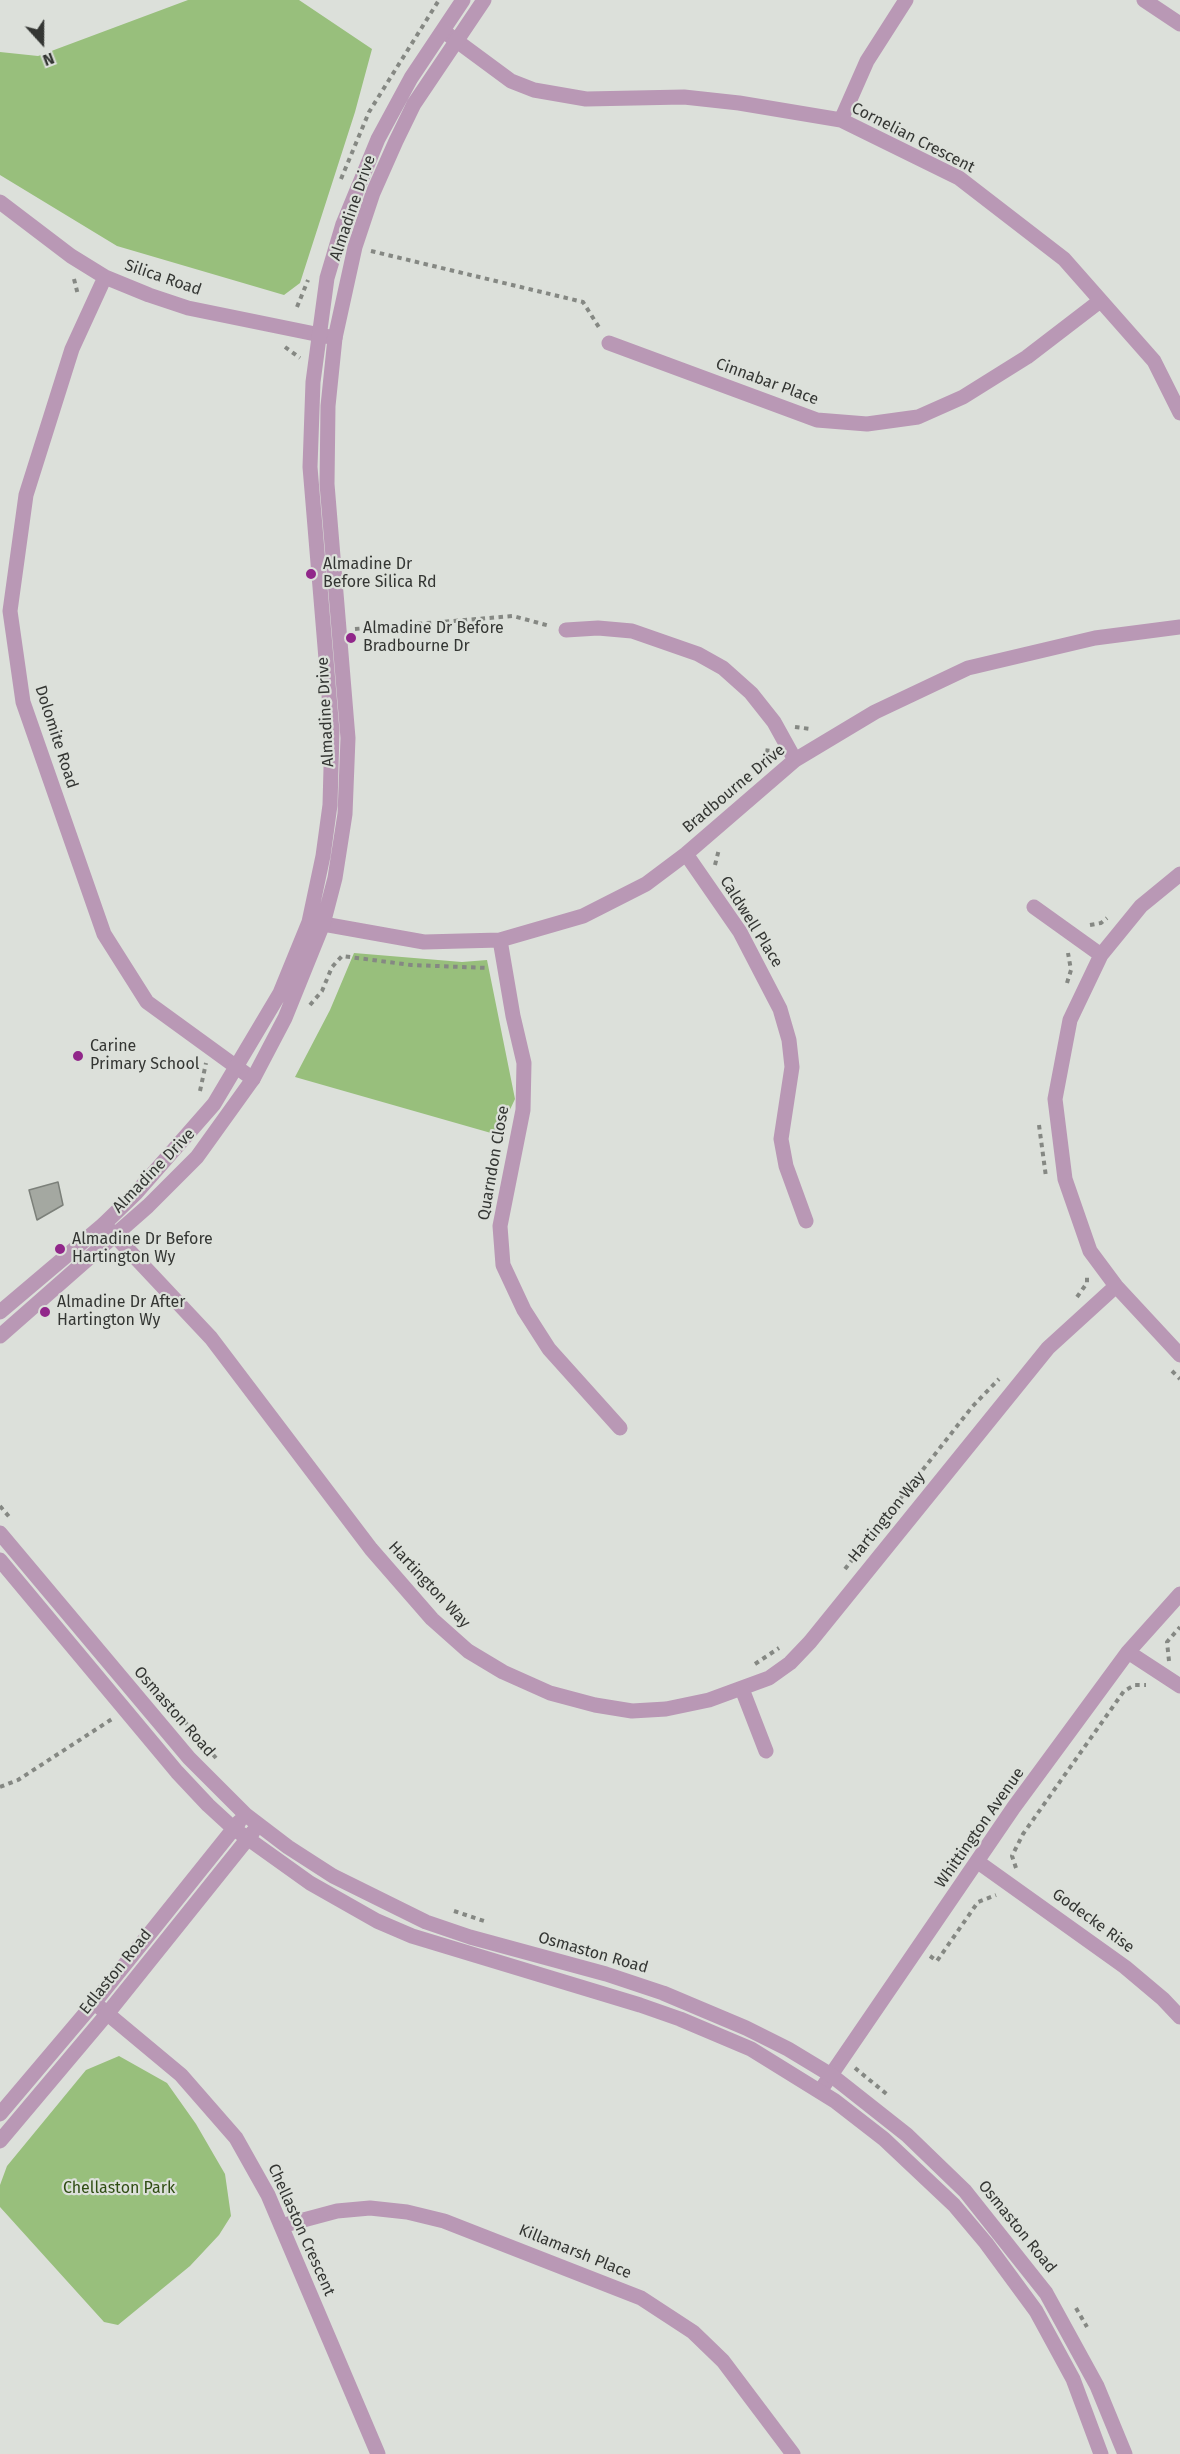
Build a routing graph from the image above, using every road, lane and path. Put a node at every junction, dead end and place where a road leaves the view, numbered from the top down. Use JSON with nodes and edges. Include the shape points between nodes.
{"nodes":[{"id":1,"x":463,"y":0,"type":"edge"},
{"id":2,"x":484,"y":0,"type":"edge"},
{"id":3,"x":906,"y":0,"type":"edge"},
{"id":4,"x":1144,"y":0,"type":"edge"},
{"id":5,"x":1180,"y":24,"type":"edge"},
{"id":6,"x":442,"y":30,"type":"junction"},
{"id":7,"x":456,"y":40,"type":"junction"},
{"id":8,"x":841,"y":120,"type":"junction"},
{"id":9,"x":0,"y":202,"type":"edge"},
{"id":10,"x":355,"y":247,"type":"junction"},
{"id":11,"x":105,"y":277,"type":"junction"},
{"id":12,"x":1101,"y":301,"type":"junction"},
{"id":13,"x":318,"y":336,"type":"junction"},
{"id":14,"x":335,"y":338,"type":"junction"},
{"id":15,"x":609,"y":343,"type":"joint"},
{"id":16,"x":288,"y":348,"type":"dead end"},
{"id":17,"x":302,"y":362,"type":"dead end"},
{"id":18,"x":1180,"y":413,"type":"edge"},
{"id":19,"x":1180,"y":627,"type":"edge"},
{"id":20,"x":339,"y":630,"type":"junction"},
{"id":21,"x":566,"y":630,"type":"joint"},
{"id":22,"x":795,"y":759,"type":"junction"},
{"id":23,"x":686,"y":854,"type":"junction"},
{"id":24,"x":1180,"y":874,"type":"edge"},
{"id":25,"x":1034,"y":906,"type":"dead end"},
{"id":26,"x":316,"y":923,"type":"junction"},
{"id":27,"x":500,"y":940,"type":"junction"},
{"id":28,"x":1101,"y":955,"type":"junction"},
{"id":29,"x":214,"y":1051,"type":"junction"},
{"id":30,"x":238,"y":1068,"type":"junction"},
{"id":31,"x":253,"y":1079,"type":"junction"},
{"id":32,"x":197,"y":1097,"type":"dead end"},
{"id":33,"x":806,"y":1221,"type":"dead end"},
{"id":34,"x":104,"y":1224,"type":"junction"},
{"id":35,"x":115,"y":1237,"type":"junction"},
{"id":36,"x":1116,"y":1286,"type":"junction"},
{"id":37,"x":1068,"y":1305,"type":"dead end"},
{"id":38,"x":1092,"y":1308,"type":"junction"},
{"id":39,"x":0,"y":1312,"type":"edge"},
{"id":40,"x":0,"y":1336,"type":"edge"},
{"id":41,"x":1180,"y":1355,"type":"edge"},
{"id":42,"x":1166,"y":1364,"type":"dead end"},
{"id":43,"x":1004,"y":1373,"type":"dead end"},
{"id":44,"x":1180,"y":1379,"type":"edge"},
{"id":45,"x":620,"y":1428,"type":"dead end"},
{"id":46,"x":0,"y":1533,"type":"edge"},
{"id":47,"x":0,"y":1560,"type":"edge"},
{"id":48,"x":839,"y":1576,"type":"dead end"},
{"id":49,"x":1180,"y":1594,"type":"edge"},
{"id":50,"x":1180,"y":1627,"type":"edge"},
{"id":51,"x":783,"y":1644,"type":"dead end"},
{"id":52,"x":1128,"y":1653,"type":"junction"},
{"id":53,"x":745,"y":1671,"type":"dead end"},
{"id":54,"x":1160,"y":1672,"type":"junction"},
{"id":55,"x":1180,"y":1686,"type":"edge"},
{"id":56,"x":742,"y":1689,"type":"junction"},
{"id":57,"x":125,"y":1710,"type":"junction"},
{"id":58,"x":766,"y":1752,"type":"dead end"},
{"id":59,"x":0,"y":1787,"type":"edge"},
{"id":60,"x":252,"y":1820,"type":"junction"},
{"id":61,"x":233,"y":1827,"type":"junction"},
{"id":62,"x":248,"y":1839,"type":"junction"},
{"id":63,"x":978,"y":1862,"type":"junction"},
{"id":64,"x":1007,"y":1882,"type":"junction"},
{"id":65,"x":995,"y":1897,"type":"dead end"},
{"id":66,"x":94,"y":2004,"type":"junction"},
{"id":67,"x":107,"y":2014,"type":"junction"},
{"id":68,"x":1180,"y":2017,"type":"edge"},
{"id":69,"x":831,"y":2075,"type":"junction"},
{"id":70,"x":820,"y":2091,"type":"junction"},
{"id":71,"x":1,"y":2112,"type":"edge"},
{"id":72,"x":15,"y":2123,"type":"junction"},
{"id":73,"x":0,"y":2141,"type":"edge"},
{"id":74,"x":281,"y":2226,"type":"junction"},
{"id":75,"x":378,"y":2454,"type":"edge"},
{"id":76,"x":793,"y":2454,"type":"edge"},
{"id":77,"x":1101,"y":2454,"type":"edge"},
{"id":78,"x":1125,"y":2454,"type":"edge"}],
"edges":[{"from":1,"to":6,"type":"street","name":"Almadine Drive"},
{"from":2,"to":7,"type":"street","name":"Almadine Drive"},
{"from":3,"to":8,"type":"street","via":[[867,61]]},
{"from":4,"to":5,"type":"street"},
{"from":6,"to":7,"type":"street","name":"Cornelian Crescent"},
{"from":6,"to":13,"type":"street","name":"Almadine Drive","via":[[392,112],[358,184],[327,278]]},
{"from":7,"to":8,"type":"street","name":"Cornelian Crescent","via":[[511,81],[554,95],[586,99],[684,97]]},
{"from":7,"to":10,"type":"street","name":"Almadine Drive","via":[[414,104],[373,193]]},
{"from":8,"to":12,"type":"street","name":"Cornelian Crescent","via":[[958,178],[1064,260]]},
{"from":9,"to":11,"type":"street","name":"Silica Road"},
{"from":10,"to":14,"type":"street","name":"Almadine Drive"},
{"from":10,"to":15,"type":"path","via":[[583,302]]},
{"from":11,"to":13,"type":"street","name":"Silica Road","via":[[188,308]]},
{"from":11,"to":29,"type":"street","name":"Dolomite Road","via":[[72,349],[26,495],[10,611],[23,702],[104,934],[147,1002]]},
{"from":12,"to":15,"type":"street","name":"Cinnabar Place","via":[[1027,357],[963,397],[918,417],[867,424],[817,420]]},
{"from":12,"to":18,"type":"street","name":"Cornelian Crescent","via":[[1154,362]]},
{"from":13,"to":14,"type":"street","name":"Silica Road"},
{"from":13,"to":26,"type":"street","name":"Almadine Drive","via":[[310,467],[332,731],[330,806]]},
{"from":14,"to":20,"type":"street","name":"Almadine Drive","via":[[328,406],[327,484]]},
{"from":16,"to":17,"type":"path"},
{"from":19,"to":22,"type":"street","name":"Bradbourne Drive","via":[[1095,638],[968,668],[876,712]]},
{"from":20,"to":21,"type":"path","via":[[513,616]]},
{"from":20,"to":26,"type":"street","name":"Almadine Drive","via":[[348,738],[345,814],[335,878]]},
{"from":21,"to":22,"type":"street","via":[[632,631],[698,654],[723,668],[751,693],[774,722]]},
{"from":22,"to":23,"type":"street","name":"Bradbourne Drive"},
{"from":23,"to":27,"type":"street","name":"Bradbourne Drive","via":[[618,899],[583,915]]},
{"from":23,"to":33,"type":"street","name":"Caldwell Place","via":[[740,932],[780,1010],[792,1067],[781,1140]]},
{"from":24,"to":28,"type":"street","via":[[1141,906]]},
{"from":25,"to":28,"type":"street"},
{"from":26,"to":27,"type":"street","name":"Bradbourne Drive","via":[[424,942]]},
{"from":26,"to":30,"type":"street","name":"Almadine Drive"},
{"from":26,"to":31,"type":"street","name":"Almadine Drive","via":[[289,1008]]},
{"from":27,"to":45,"type":"street","name":"Quarndon Close","via":[[524,1063],[523,1110],[500,1226],[503,1265],[524,1310],[549,1349]]},
{"from":28,"to":36,"type":"street","via":[[1070,1020],[1055,1099],[1065,1179],[1090,1251]]},
{"from":29,"to":30,"type":"street","name":"Dolomite Road"},
{"from":29,"to":32,"type":"path","via":[[207,1059]]},
{"from":30,"to":31,"type":"street","name":"Dolomite Road"},
{"from":30,"to":34,"type":"street","name":"Almadine Drive","via":[[186,1139]]},
{"from":31,"to":35,"type":"street","name":"Almadine Drive","via":[[197,1157]]},
{"from":34,"to":35,"type":"street","name":"Hartington Way"},
{"from":34,"to":39,"type":"street","name":"Almadine Drive"},
{"from":35,"to":40,"type":"street","name":"Almadine Drive"},
{"from":35,"to":56,"type":"street","name":"Hartington Way","via":[[211,1338],[371,1549],[432,1619],[468,1651],[550,1693],[595,1706],[632,1711],[677,1706]]},
{"from":36,"to":38,"type":"street","name":"Hartington Way"},
{"from":36,"to":41,"type":"street"},
{"from":37,"to":38,"type":"path","via":[[1077,1296]]},
{"from":38,"to":56,"type":"street","name":"Hartington Way","via":[[1048,1348],[810,1642],[769,1678]]},
{"from":42,"to":44,"type":"path"},
{"from":43,"to":48,"type":"path","via":[[972,1407]]},
{"from":46,"to":60,"type":"street","name":"Osmaston Road","via":[[189,1758]]},
{"from":47,"to":57,"type":"street","name":"Osmaston Road"},
{"from":49,"to":52,"type":"street","name":"Whittington Avenue"},
{"from":50,"to":54,"type":"path","via":[[1167,1642],[1169,1660]]},
{"from":51,"to":53,"type":"path"},
{"from":52,"to":54,"type":"street"},
{"from":52,"to":63,"type":"street","name":"Whittington Avenue"},
{"from":54,"to":55,"type":"street"},
{"from":54,"to":64,"type":"path","via":[[1149,1685],[1135,1685],[1124,1691],[1023,1834],[1012,1856],[1016,1870]]},
{"from":56,"to":58,"type":"street"},
{"from":57,"to":59,"type":"path","via":[[18,1780]]},
{"from":57,"to":61,"type":"street","name":"Osmaston Road","via":[[177,1772]]},
{"from":60,"to":61,"type":"street","name":"Edlaston Road"},
{"from":60,"to":62,"type":"street","name":"Edlaston Road"},
{"from":60,"to":69,"type":"street","name":"Osmaston Road","via":[[333,1876],[426,1922],[663,1993],[788,2049]]},
{"from":61,"to":62,"type":"street","name":"Osmaston Road"},
{"from":61,"to":66,"type":"street","name":"Edlaston Road"},
{"from":62,"to":67,"type":"street","name":"Edlaston Road"},
{"from":62,"to":70,"type":"street","name":"Osmaston Road","via":[[310,1884],[386,1925],[464,1954],[680,2019],[751,2049]]},
{"from":63,"to":64,"type":"street","name":"Godecke Rise"},
{"from":63,"to":69,"type":"street","name":"Whittington Avenue"},
{"from":64,"to":65,"type":"path"},
{"from":64,"to":68,"type":"street","name":"Godecke Rise","via":[[1125,1966]]},
{"from":66,"to":67,"type":"street","name":"Chellaston Crescent"},
{"from":66,"to":71,"type":"street","name":"Edlaston Road"},
{"from":67,"to":72,"type":"street","name":"Edlaston Road"},
{"from":67,"to":74,"type":"street","name":"Chellaston Crescent","via":[[181,2074],[213,2110],[246,2156]]},
{"from":69,"to":70,"type":"street","name":"Whittington Avenue"},
{"from":69,"to":78,"type":"street","name":"Osmaston Road","via":[[941,2166],[1019,2256],[1071,2335]]},
{"from":70,"to":77,"type":"street","name":"Osmaston Road","via":[[924,2174],[1011,2275],[1056,2344]]},
{"from":71,"to":72,"type":"street"},
{"from":72,"to":73,"type":"street","name":"Edlaston Road"},
{"from":74,"to":75,"type":"street","name":"Chellaston Crescent"},
{"from":74,"to":76,"type":"street","name":"Killamarsh Place","via":[[337,2211],[370,2208],[406,2212],[444,2221],[641,2298],[693,2332],[723,2361]]}]}
